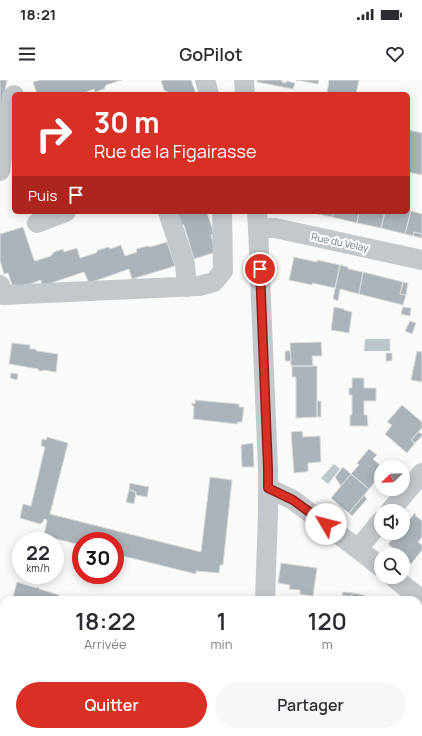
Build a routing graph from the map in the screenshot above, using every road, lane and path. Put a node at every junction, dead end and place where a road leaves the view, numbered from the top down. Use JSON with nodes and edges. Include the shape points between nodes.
{"nodes":[{"id":1,"x":23,"y":80,"type":"edge"},
{"id":2,"x":205,"y":80,"type":"edge"},
{"id":3,"x":15,"y":92,"type":"edge"},
{"id":4,"x":208,"y":92,"type":"edge"},
{"id":5,"x":12,"y":97,"type":"edge"},
{"id":6,"x":0,"y":171,"type":"edge"},
{"id":7,"x":60,"y":214,"type":"edge"},
{"id":8,"x":169,"y":214,"type":"edge"},
{"id":9,"x":222,"y":214,"type":"edge"},
{"id":10,"x":258,"y":220,"type":"edge"},
{"id":11,"x":37,"y":222,"type":"dead end"},
{"id":12,"x":422,"y":260,"type":"edge"},
{"id":13,"x":0,"y":285,"type":"edge"},
{"id":14,"x":187,"y":287,"type":"junction"},
{"id":15,"x":422,"y":473,"type":"edge"},
{"id":16,"x":268,"y":488,"type":"junction"},
{"id":17,"x":396,"y":504,"type":"edge"},
{"id":18,"x":374,"y":530,"type":"edge"},
{"id":19,"x":358,"y":549,"type":"junction"},
{"id":20,"x":374,"y":562,"type":"edge"},
{"id":21,"x":402,"y":584,"type":"edge"},
{"id":22,"x":265,"y":596,"type":"edge"},
{"id":23,"x":417,"y":596,"type":"edge"}],
"edges":[{"from":1,"to":3,"type":"street"},
{"from":2,"to":4,"type":"street"},
{"from":5,"to":6,"type":"street"},
{"from":7,"to":11,"type":"street"},
{"from":8,"to":14,"type":"street","via":[[186,264]]},
{"from":9,"to":14,"type":"street","via":[[223,272],[214,282]]},
{"from":10,"to":12,"type":"street","name":"Rue du Velay","via":[[275,228]]},
{"from":10,"to":16,"type":"street"},
{"from":13,"to":14,"type":"street","via":[[3,295]]},
{"from":15,"to":17,"type":"street"},
{"from":16,"to":19,"type":"street","via":[[293,500]]},
{"from":16,"to":22,"type":"street"},
{"from":18,"to":19,"type":"street"},
{"from":19,"to":20,"type":"street"},
{"from":21,"to":23,"type":"street"}]}
